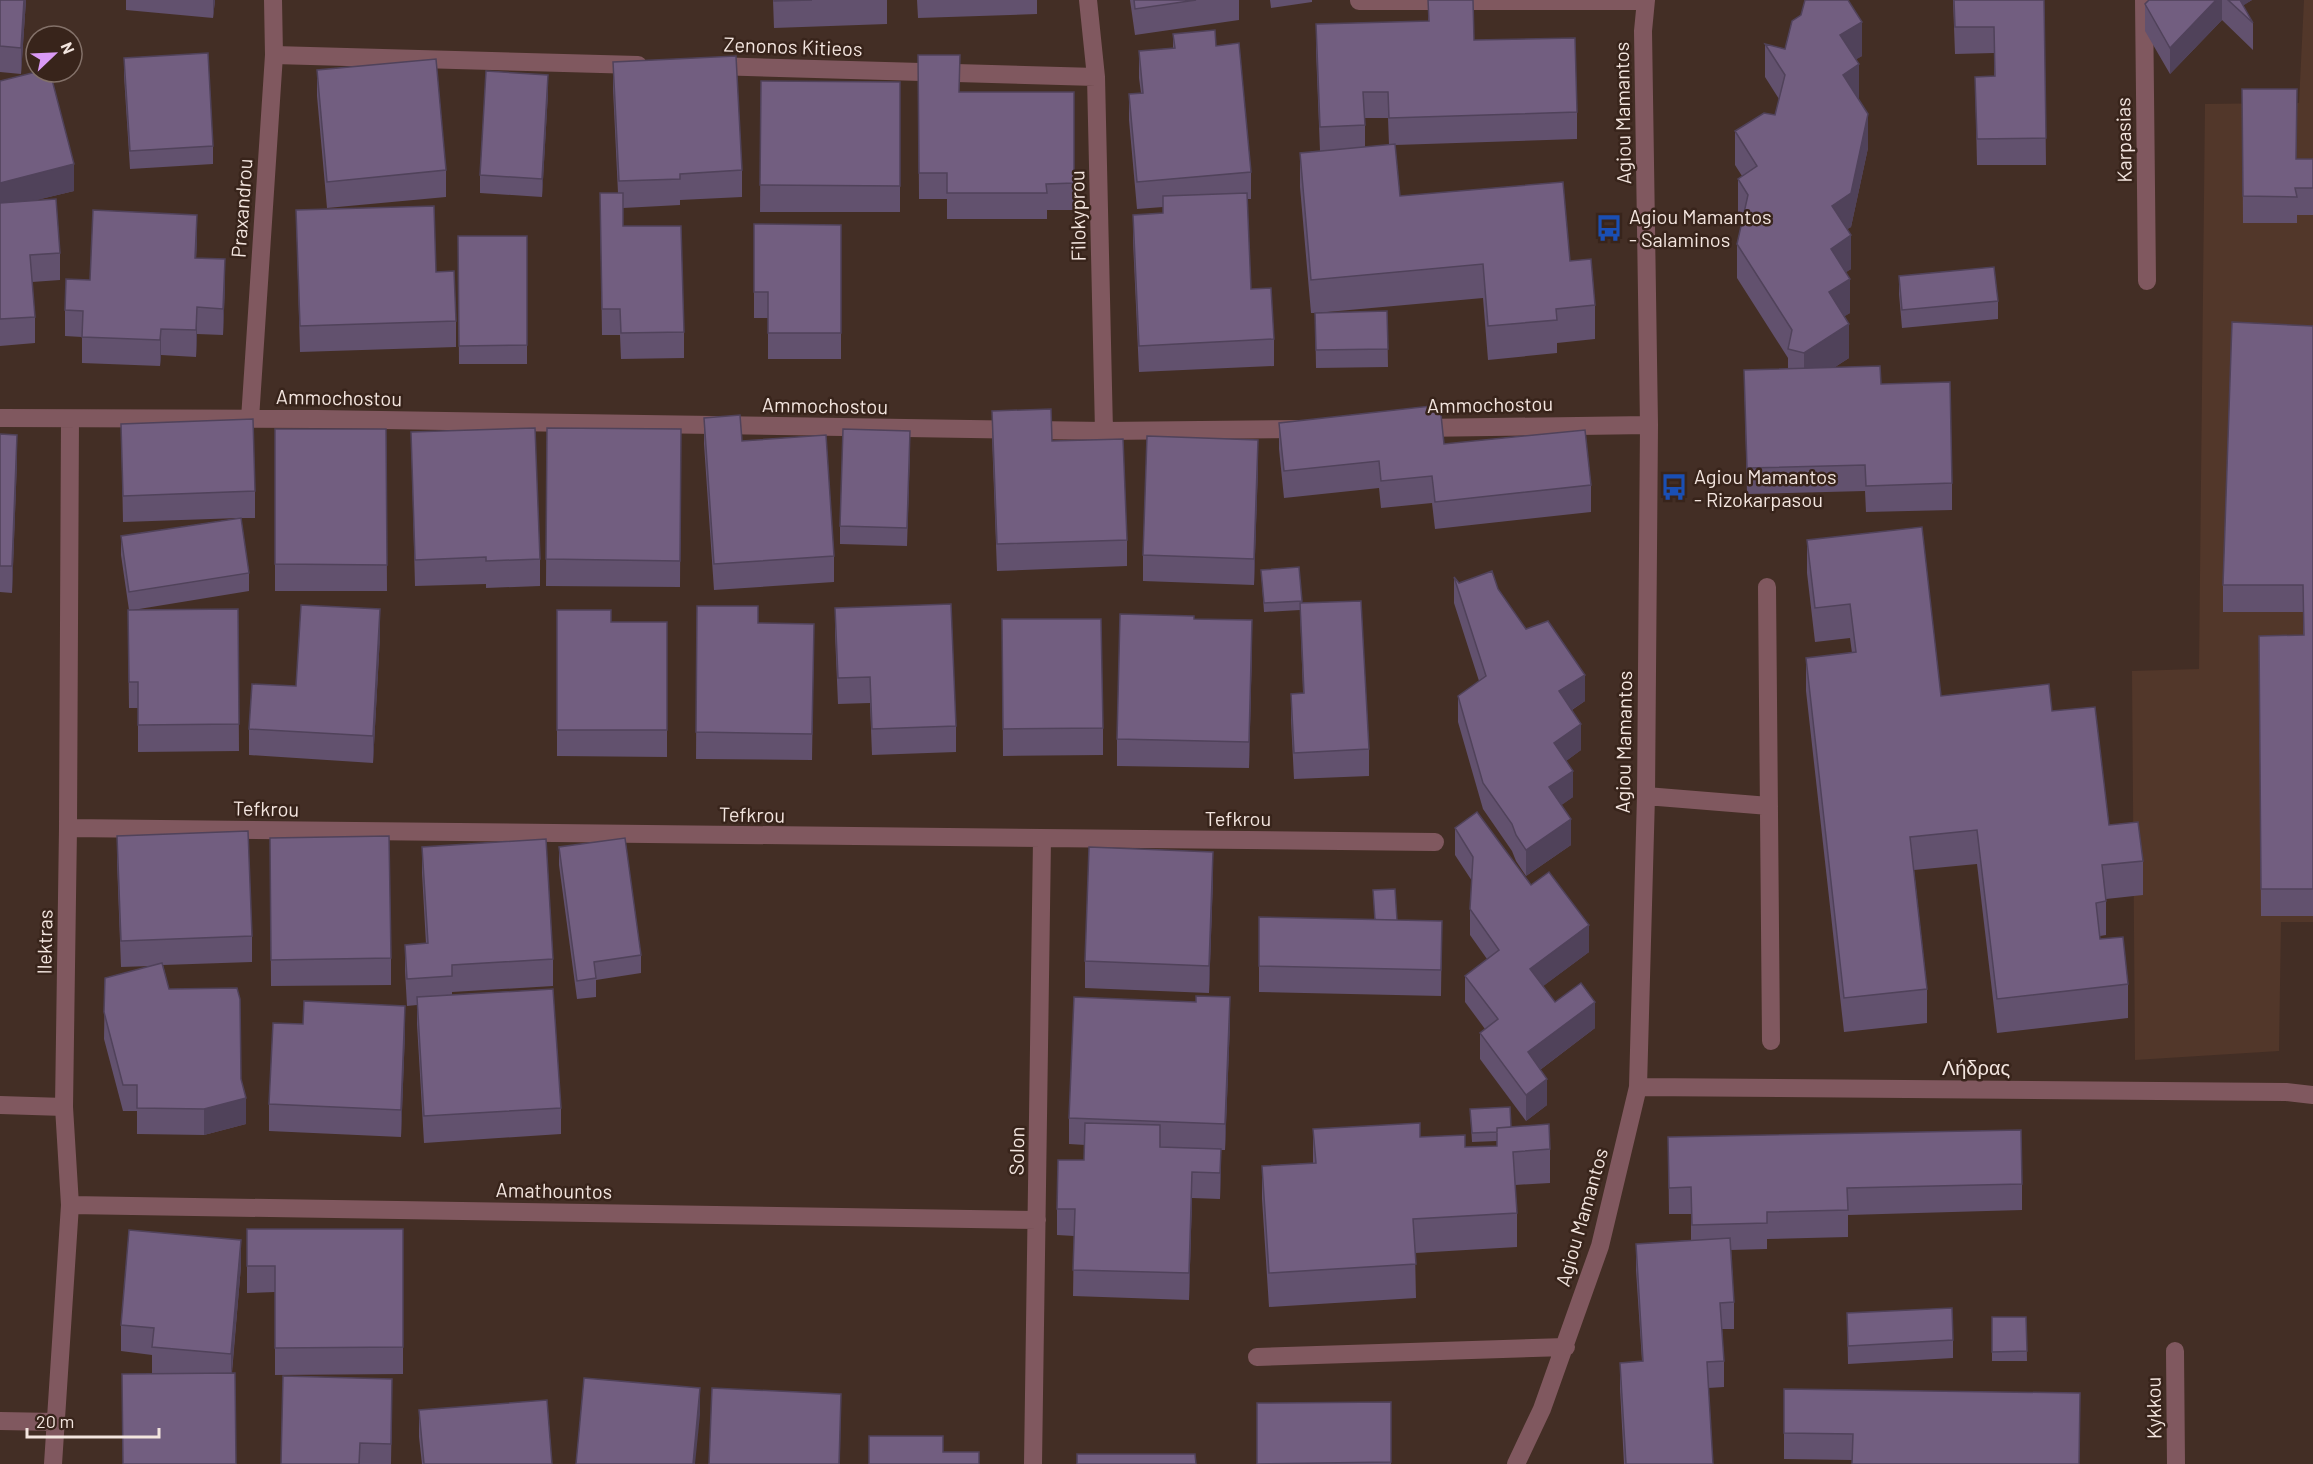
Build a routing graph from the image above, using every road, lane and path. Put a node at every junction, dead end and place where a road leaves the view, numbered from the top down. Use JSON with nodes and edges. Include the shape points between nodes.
{"nodes":[{"id":1,"x":273,"y":0,"type":"edge"},
{"id":2,"x":1088,"y":0,"type":"edge"},
{"id":3,"x":2144,"y":0,"type":"edge"},
{"id":4,"x":1359,"y":1,"type":"edge"},
{"id":5,"x":1646,"y":1,"type":"edge"},
{"id":6,"x":274,"y":55,"type":"junction"},
{"id":7,"x":655,"y":65,"type":"edge"},
{"id":8,"x":691,"y":66,"type":"edge"},
{"id":9,"x":1096,"y":76,"type":"junction"},
{"id":10,"x":2147,"y":280,"type":"dead end"},
{"id":11,"x":0,"y":418,"type":"edge"},
{"id":12,"x":69,"y":419,"type":"junction"},
{"id":13,"x":250,"y":419,"type":"junction"},
{"id":14,"x":1649,"y":425,"type":"junction"},
{"id":15,"x":1400,"y":428,"type":"edge"},
{"id":16,"x":1317,"y":429,"type":"edge"},
{"id":17,"x":1104,"y":431,"type":"junction"},
{"id":18,"x":1767,"y":587,"type":"dead end"},
{"id":19,"x":1646,"y":796,"type":"junction"},
{"id":20,"x":1769,"y":806,"type":"junction"},
{"id":21,"x":68,"y":828,"type":"junction"},
{"id":22,"x":1042,"y":839,"type":"junction"},
{"id":23,"x":1435,"y":842,"type":"dead end"},
{"id":24,"x":1771,"y":1041,"type":"dead end"},
{"id":25,"x":1638,"y":1086,"type":"junction"},
{"id":26,"x":2313,"y":1095,"type":"edge"},
{"id":27,"x":0,"y":1105,"type":"edge"},
{"id":28,"x":64,"y":1107,"type":"junction"},
{"id":29,"x":70,"y":1205,"type":"junction"},
{"id":30,"x":1037,"y":1220,"type":"junction"},
{"id":31,"x":1566,"y":1347,"type":"junction"},
{"id":32,"x":2175,"y":1351,"type":"dead end"},
{"id":33,"x":1257,"y":1357,"type":"dead end"},
{"id":34,"x":0,"y":1421,"type":"edge"},
{"id":35,"x":55,"y":1422,"type":"junction"},
{"id":36,"x":53,"y":1464,"type":"edge"},
{"id":37,"x":1033,"y":1464,"type":"edge"},
{"id":38,"x":1516,"y":1464,"type":"edge"},
{"id":39,"x":2176,"y":1464,"type":"edge"}],
"edges":[{"from":1,"to":6,"type":"street","name":"Praxandrou"},
{"from":2,"to":9,"type":"street","name":"Filokyprou"},
{"from":3,"to":10,"type":"street","name":"Karpasias"},
{"from":4,"to":5,"type":"street"},
{"from":5,"to":14,"type":"street","name":"Agiou Mamantos","via":[[1643,31]]},
{"from":6,"to":7,"type":"street"},
{"from":6,"to":13,"type":"street","name":"Praxandrou"},
{"from":8,"to":9,"type":"street","name":"Zenonos Kitieos"},
{"from":9,"to":17,"type":"street","name":"Filokyprou"},
{"from":11,"to":12,"type":"street","name":"Ammochostou"},
{"from":12,"to":13,"type":"street","name":"Ammochostou"},
{"from":12,"to":21,"type":"street","name":"Ilektras"},
{"from":13,"to":17,"type":"street","name":"Ammochostou"},
{"from":14,"to":15,"type":"street","name":"Ammochostou"},
{"from":14,"to":19,"type":"street","name":"Agiou Mamantos"},
{"from":16,"to":17,"type":"street","name":"Ammochostou"},
{"from":18,"to":20,"type":"street"},
{"from":19,"to":20,"type":"street"},
{"from":19,"to":25,"type":"street","name":"Agiou Mamantos"},
{"from":20,"to":24,"type":"street"},
{"from":21,"to":22,"type":"street","name":"Tefkrou"},
{"from":21,"to":28,"type":"street","name":"Ilektras"},
{"from":22,"to":23,"type":"street","name":"Tefkrou"},
{"from":22,"to":30,"type":"street","name":"Solon"},
{"from":25,"to":26,"type":"street","name":"Λήδρας"},
{"from":25,"to":31,"type":"street","name":"Agiou Mamantos","via":[[1600,1246]]},
{"from":27,"to":28,"type":"street"},
{"from":28,"to":29,"type":"street","name":"Ilektras"},
{"from":29,"to":30,"type":"street","name":"Amathountos"},
{"from":29,"to":35,"type":"street","name":"Ilektras"},
{"from":30,"to":37,"type":"street","name":"Solon"},
{"from":31,"to":33,"type":"street"},
{"from":31,"to":38,"type":"street","name":"Agiou Mamantos"},
{"from":32,"to":39,"type":"street","name":"Kykkou"},
{"from":34,"to":35,"type":"street"},
{"from":35,"to":36,"type":"street","name":"Ilektras"}]}
